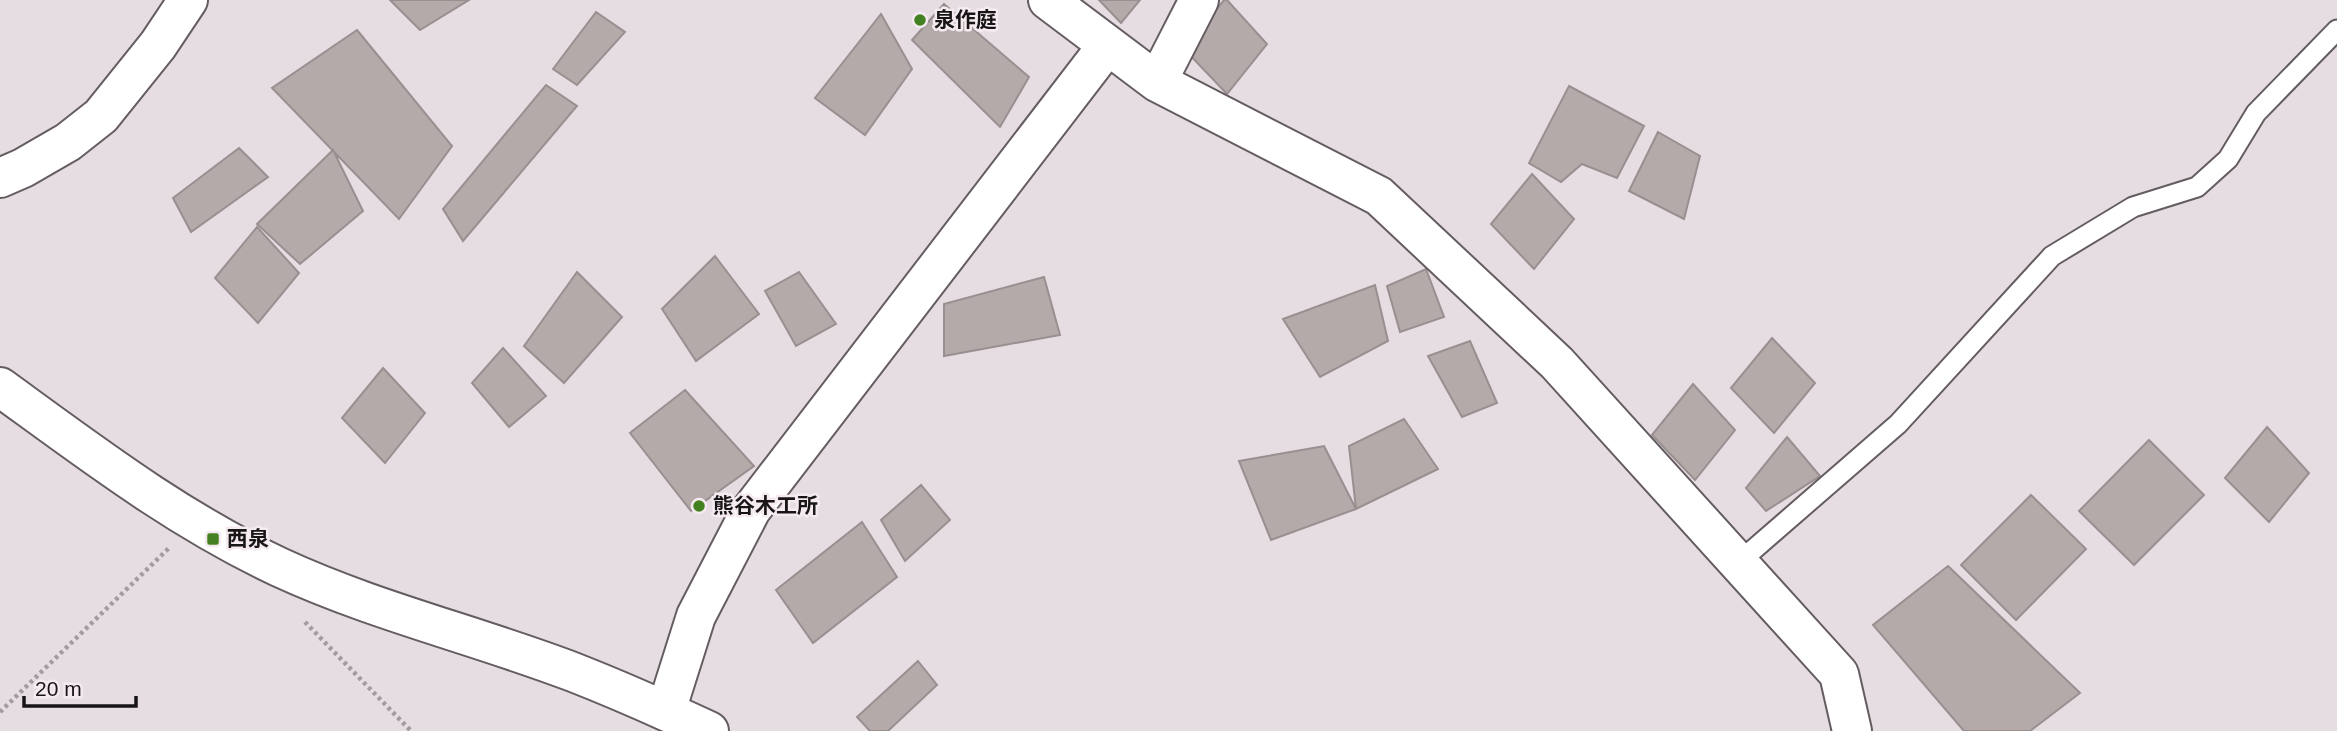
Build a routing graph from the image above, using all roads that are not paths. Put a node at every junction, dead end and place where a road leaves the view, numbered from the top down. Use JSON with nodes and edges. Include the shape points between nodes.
{"nodes":[{"id":1,"x":188,"y":0,"type":"edge"},
{"id":2,"x":1048,"y":0,"type":"edge"},
{"id":3,"x":1199,"y":0,"type":"edge"},
{"id":4,"x":2337,"y":30,"type":"edge"},
{"id":5,"x":1107,"y":46,"type":"junction"},
{"id":6,"x":1157,"y":82,"type":"junction"},
{"id":7,"x":0,"y":178,"type":"edge"},
{"id":8,"x":0,"y":387,"type":"edge"},
{"id":9,"x":1738,"y":563,"type":"junction"},
{"id":10,"x":666,"y":711,"type":"junction"},
{"id":11,"x":709,"y":731,"type":"edge"},
{"id":12,"x":1852,"y":731,"type":"edge"}],
"edges":[{"from":1,"to":7,"type":"street","via":[[159,46],[101,116],[68,142]]},
{"from":2,"to":5,"type":"street"},
{"from":3,"to":6,"type":"street"},
{"from":4,"to":9,"type":"lane","via":[[2256,113],[2228,159],[2197,187],[2133,207],[2052,256],[1898,424]]},
{"from":5,"to":6,"type":"street"},
{"from":5,"to":10,"type":"street","via":[[751,510],[696,617]]},
{"from":6,"to":9,"type":"street","via":[[1379,196],[1557,363]]},
{"from":8,"to":10,"type":"street","via":[[149,495],[280,567],[373,606],[572,671]]},
{"from":9,"to":12,"type":"street","via":[[1839,674]]},
{"from":10,"to":11,"type":"street"}]}
